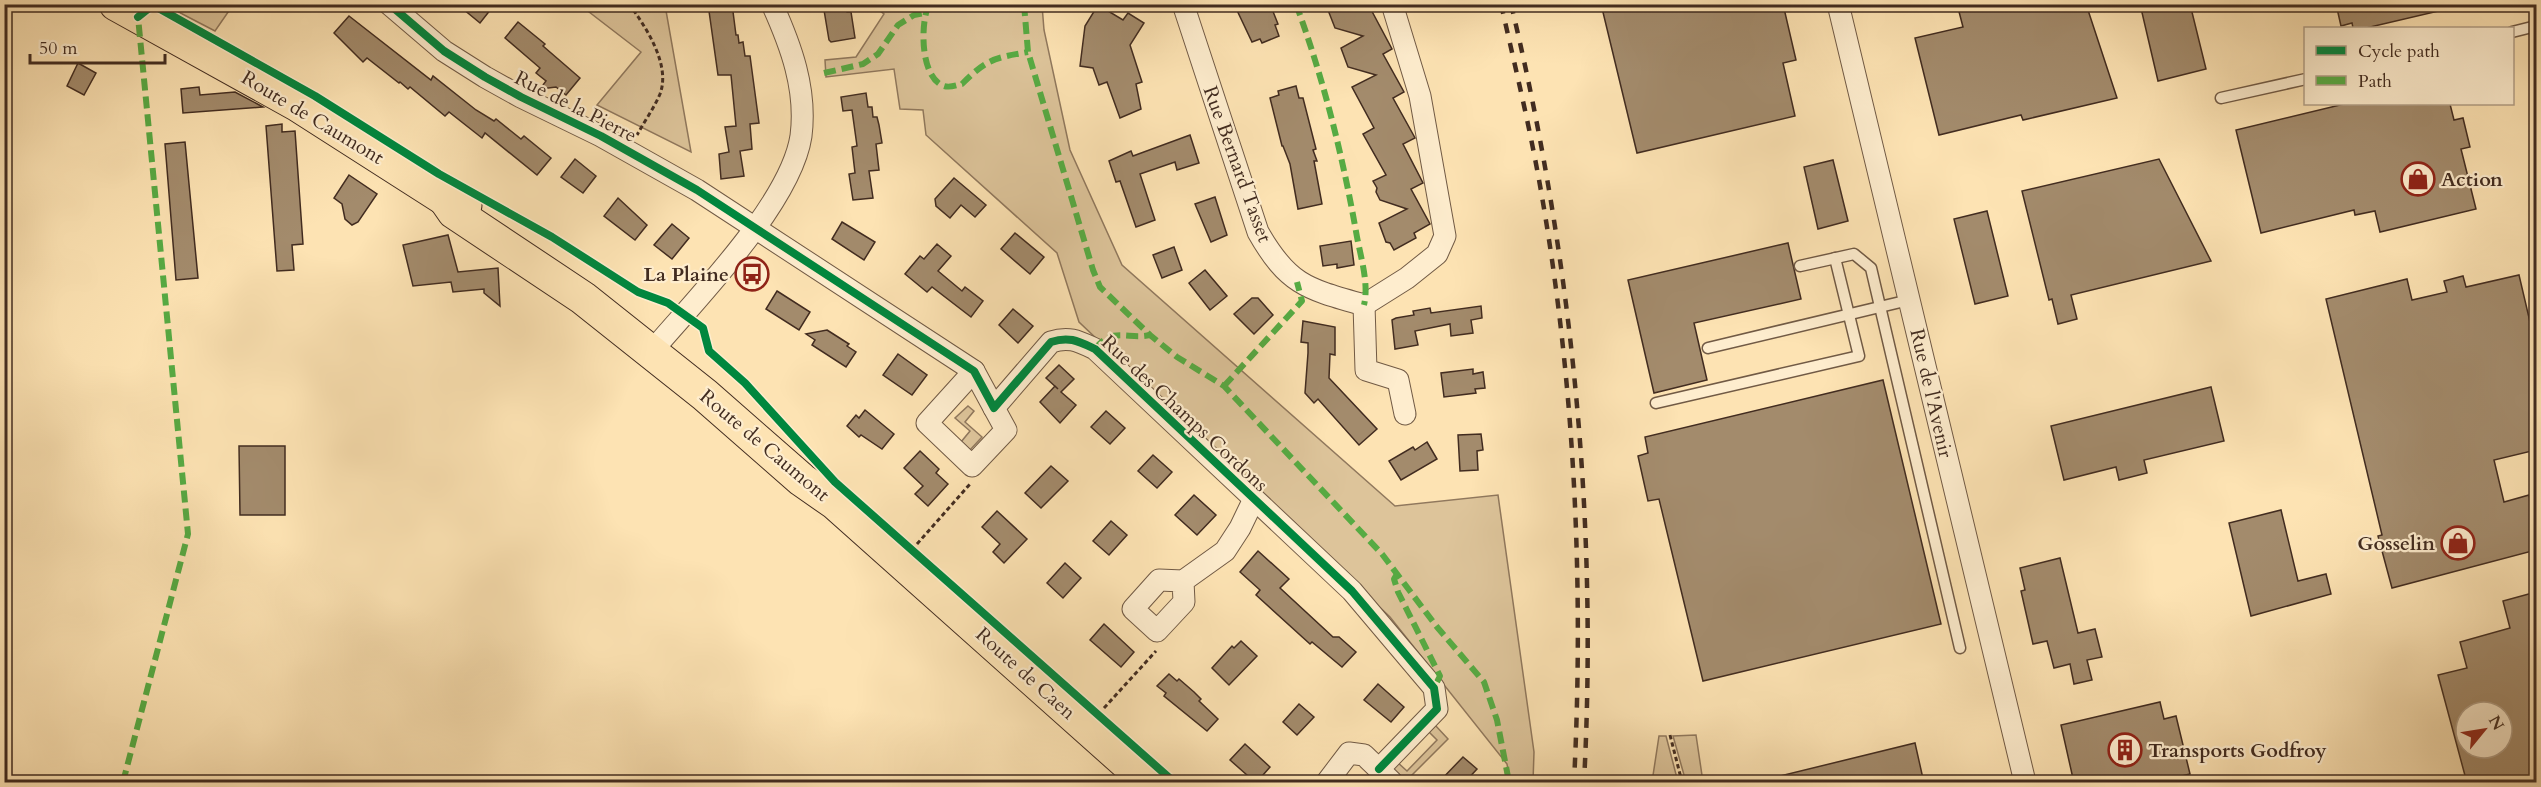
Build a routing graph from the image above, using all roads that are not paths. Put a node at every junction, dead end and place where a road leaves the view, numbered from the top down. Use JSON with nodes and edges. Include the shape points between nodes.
{"nodes":[{"id":1,"x":388,"y":4,"type":"edge"},
{"id":2,"x":772,"y":4,"type":"edge"},
{"id":3,"x":1183,"y":4,"type":"edge"},
{"id":4,"x":1392,"y":4,"type":"edge"},
{"id":5,"x":1838,"y":4,"type":"edge"},
{"id":6,"x":124,"y":6,"type":"edge"},
{"id":7,"x":2536,"y":26,"type":"edge"},
{"id":8,"x":2514,"y":32,"type":"edge"},
{"id":9,"x":2304,"y":78,"type":"edge"},
{"id":10,"x":2221,"y":98,"type":"dead end"},
{"id":11,"x":754,"y":229,"type":"junction"},
{"id":12,"x":1835,"y":258,"type":"junction"},
{"id":13,"x":1800,"y":266,"type":"dead end"},
{"id":14,"x":1909,"y":300,"type":"junction"},
{"id":15,"x":1364,"y":305,"type":"junction"},
{"id":16,"x":1881,"y":307,"type":"junction"},
{"id":17,"x":1849,"y":314,"type":"junction"},
{"id":18,"x":658,"y":344,"type":"junction"},
{"id":19,"x":1708,"y":348,"type":"dead end"},
{"id":20,"x":974,"y":371,"type":"junction"},
{"id":21,"x":1656,"y":403,"type":"dead end"},
{"id":22,"x":994,"y":408,"type":"junction"},
{"id":23,"x":1405,"y":414,"type":"dead end"},
{"id":24,"x":1254,"y":499,"type":"junction"},
{"id":25,"x":909,"y":550,"type":"joint"},
{"id":26,"x":1183,"y":581,"type":"junction"},
{"id":27,"x":1960,"y":648,"type":"dead end"},
{"id":28,"x":1385,"y":776,"type":"edge"},
{"id":29,"x":1148,"y":783,"type":"edge"},
{"id":30,"x":1327,"y":783,"type":"edge"},
{"id":31,"x":2025,"y":783,"type":"edge"}],
"edges":[{"from":1,"to":11,"type":"street","name":"Rue de la Pierre","via":[[444,51],[485,77],[628,151],[697,190]]},
{"from":2,"to":11,"type":"street","via":[[800,81],[801,137],[784,184]]},
{"from":3,"to":15,"type":"street","name":"Rue Bernard Tasset","via":[[1258,232],[1270,253],[1297,282]]},
{"from":4,"to":15,"type":"street","via":[[1420,96],[1445,236],[1437,254]]},
{"from":5,"to":14,"type":"street","name":"Rue de l'Avenir"},
{"from":6,"to":18,"type":"main road","name":"Route de Caumont","via":[[298,105],[445,199],[454,212],[583,298]]},
{"from":7,"to":8,"type":"lane"},
{"from":9,"to":10,"type":"lane"},
{"from":11,"to":18,"type":"street"},
{"from":11,"to":20,"type":"street"},
{"from":12,"to":13,"type":"lane"},
{"from":12,"to":16,"type":"lane","via":[[1854,254],[1871,268]]},
{"from":12,"to":17,"type":"lane"},
{"from":14,"to":16,"type":"lane"},
{"from":14,"to":31,"type":"street","name":"Rue de l'Avenir"},
{"from":15,"to":23,"type":"street","via":[[1366,370],[1398,380]]},
{"from":16,"to":17,"type":"lane"},
{"from":16,"to":27,"type":"lane"},
{"from":17,"to":19,"type":"lane"},
{"from":17,"to":21,"type":"lane","via":[[1859,356]]},
{"from":18,"to":25,"type":"main road","name":"Route de Caumont","via":[[705,394],[802,480]]},
{"from":20,"to":22,"type":"street"},
{"from":20,"to":22,"type":"street","via":[[927,423],[972,466],[1006,430]]},
{"from":22,"to":24,"type":"street","name":"Rue des Champs Cordons","via":[[1051,342],[1076,340],[1095,349]]},
{"from":24,"to":26,"type":"street","name":"Rue des Champs Cordons","via":[[1225,551]]},
{"from":24,"to":28,"type":"street","name":"Rue des Champs Cordons","via":[[1352,591],[1434,688],[1437,709]]},
{"from":25,"to":29,"type":"main road","name":"Route de Caen"},
{"from":26,"to":26,"type":"street","name":"Rue des Champs Cordons","via":[[1159,580],[1133,609],[1157,631],[1185,602]]},
{"from":28,"to":30,"type":"street","name":"Rue des Champs Cordons","via":[[1364,755],[1349,753]]}]}
